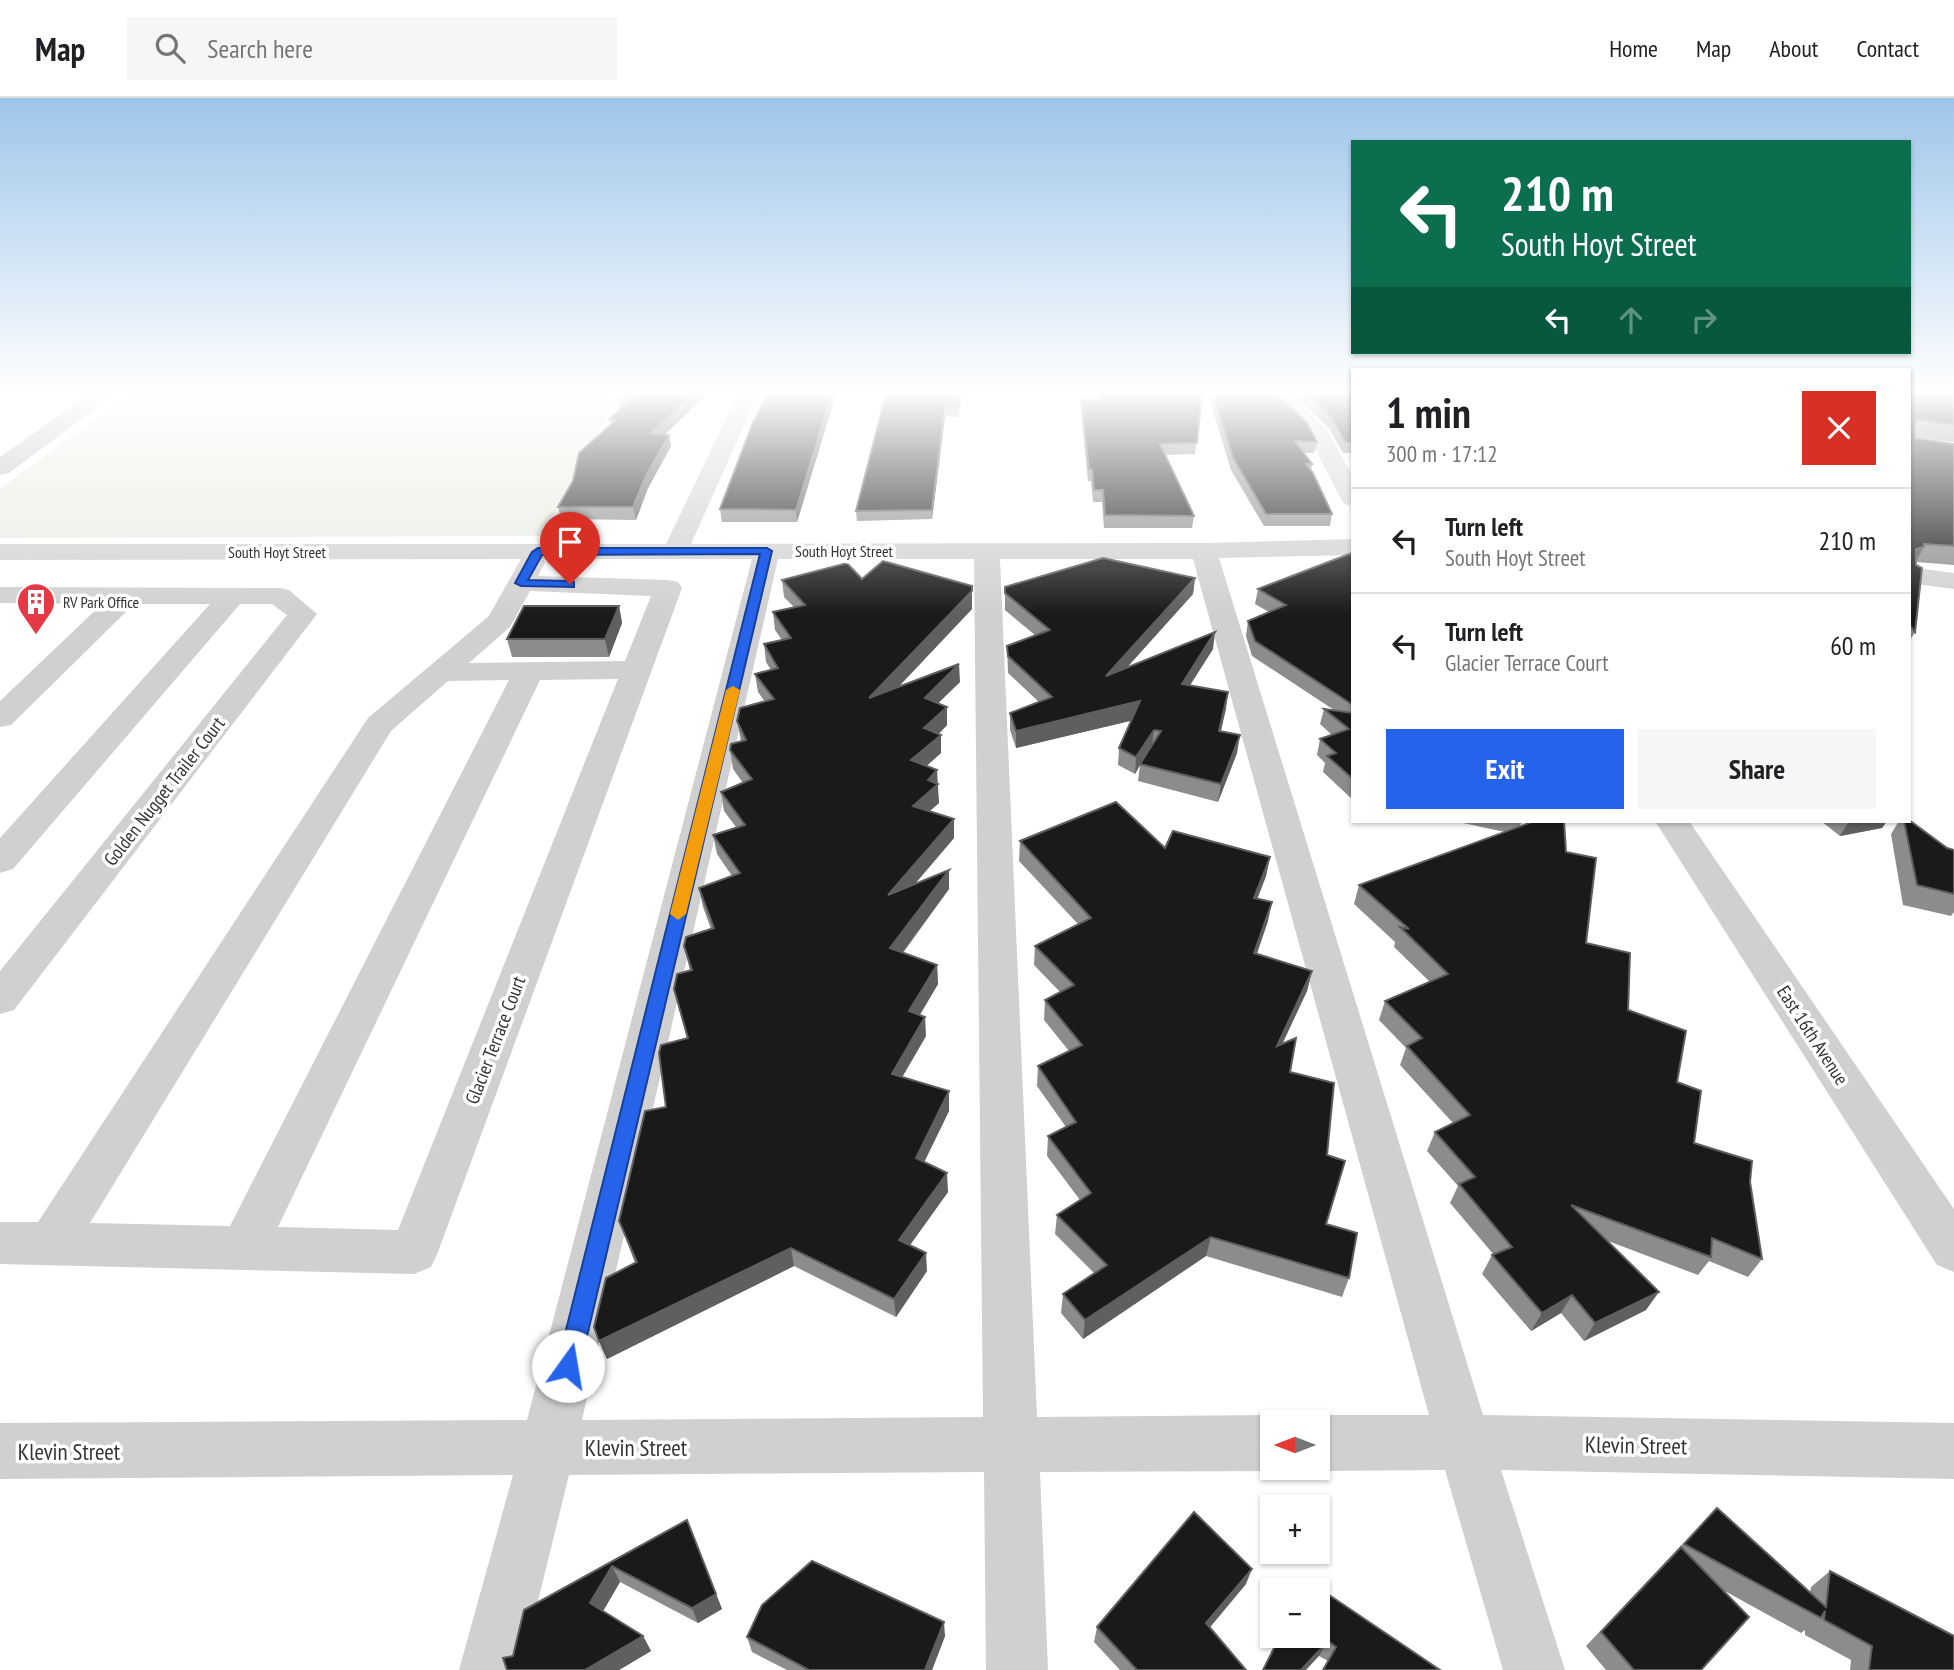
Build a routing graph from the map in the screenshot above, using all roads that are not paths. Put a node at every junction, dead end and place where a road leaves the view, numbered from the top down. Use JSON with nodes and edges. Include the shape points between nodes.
{"nodes":[{"id":1,"x":714,"y":467,"type":"edge"},
{"id":2,"x":1336,"y":467,"type":"edge"},
{"id":3,"x":1351,"y":495,"type":"edge"},
{"id":4,"x":1351,"y":547,"type":"edge"},
{"id":5,"x":987,"y":550,"type":"junction"},
{"id":6,"x":675,"y":551,"type":"junction"},
{"id":7,"x":767,"y":551,"type":"junction"},
{"id":8,"x":1204,"y":551,"type":"junction"},
{"id":9,"x":0,"y":552,"type":"edge"},
{"id":10,"x":152,"y":552,"type":"junction"},
{"id":11,"x":310,"y":552,"type":"junction"},
{"id":12,"x":529,"y":567,"type":"junction"},
{"id":13,"x":1911,"y":575,"type":"edge"},
{"id":14,"x":1954,"y":581,"type":"edge"},
{"id":15,"x":0,"y":595,"type":"edge"},
{"id":16,"x":116,"y":595,"type":"junction"},
{"id":17,"x":232,"y":596,"type":"junction"},
{"id":18,"x":270,"y":596,"type":"junction"},
{"id":19,"x":636,"y":670,"type":"junction"},
{"id":20,"x":529,"y":671,"type":"junction"},
{"id":21,"x":441,"y":672,"type":"junction"},
{"id":22,"x":0,"y":718,"type":"edge"},
{"id":23,"x":1673,"y":823,"type":"edge"},
{"id":24,"x":0,"y":861,"type":"edge"},
{"id":25,"x":0,"y":999,"type":"edge"},
{"id":26,"x":0,"y":1243,"type":"edge"},
{"id":27,"x":51,"y":1244,"type":"junction"},
{"id":28,"x":244,"y":1248,"type":"junction"},
{"id":29,"x":1954,"y":1250,"type":"edge"},
{"id":30,"x":1464,"y":1442,"type":"junction"},
{"id":31,"x":1260,"y":1443,"type":"edge"},
{"id":32,"x":1330,"y":1443,"type":"edge"},
{"id":33,"x":1012,"y":1444,"type":"junction"},
{"id":34,"x":548,"y":1447,"type":"junction"},
{"id":35,"x":0,"y":1451,"type":"edge"},
{"id":36,"x":1954,"y":1451,"type":"edge"},
{"id":37,"x":490,"y":1670,"type":"edge"},
{"id":38,"x":1017,"y":1670,"type":"edge"},
{"id":39,"x":1534,"y":1670,"type":"edge"}],
"edges":[{"from":1,"to":6,"type":"street"},
{"from":2,"to":3,"type":"street"},
{"from":4,"to":8,"type":"street","name":"South Hoyt Street"},
{"from":5,"to":7,"type":"street","name":"South Hoyt Street"},
{"from":5,"to":8,"type":"street","name":"South Hoyt Street"},
{"from":5,"to":33,"type":"street"},
{"from":6,"to":7,"type":"street","name":"South Hoyt Street"},
{"from":6,"to":12,"type":"street","name":"South Hoyt Street"},
{"from":7,"to":34,"type":"street"},
{"from":8,"to":30,"type":"street"},
{"from":9,"to":10,"type":"street","name":"South Hoyt Street"},
{"from":10,"to":11,"type":"street","name":"South Hoyt Street"},
{"from":10,"to":16,"type":"street"},
{"from":11,"to":12,"type":"street","name":"South Hoyt Street"},
{"from":11,"to":18,"type":"street"},
{"from":12,"to":19,"type":"street","name":"Glacier Terrace Court","via":[[668,588]]},
{"from":12,"to":21,"type":"street","via":[[500,621]]},
{"from":13,"to":14,"type":"street"},
{"from":15,"to":16,"type":"street","name":"Golden Nugget Trailer Court"},
{"from":16,"to":17,"type":"street","name":"Golden Nugget Trailer Court"},
{"from":16,"to":22,"type":"street"},
{"from":17,"to":18,"type":"street","name":"Golden Nugget Trailer Court"},
{"from":17,"to":24,"type":"street"},
{"from":18,"to":25,"type":"street","name":"Golden Nugget Trailer Court","via":[[279,596],[303,614]]},
{"from":19,"to":20,"type":"street"},
{"from":19,"to":28,"type":"street","name":"Glacier Terrace Court","via":[[414,1252]]},
{"from":20,"to":21,"type":"street"},
{"from":20,"to":28,"type":"street"},
{"from":21,"to":27,"type":"street","via":[[379,725]]},
{"from":23,"to":29,"type":"street","name":"East 16th Avenue"},
{"from":26,"to":27,"type":"street","name":"Glacier Terrace Court"},
{"from":27,"to":28,"type":"street","name":"Glacier Terrace Court"},
{"from":30,"to":32,"type":"street","name":"Klevin Street"},
{"from":30,"to":36,"type":"street","name":"Klevin Street"},
{"from":30,"to":39,"type":"street"},
{"from":31,"to":33,"type":"street","name":"Klevin Street"},
{"from":33,"to":34,"type":"street","name":"Klevin Street"},
{"from":33,"to":38,"type":"street"},
{"from":34,"to":35,"type":"street","name":"Klevin Street"},
{"from":34,"to":37,"type":"street"}]}
